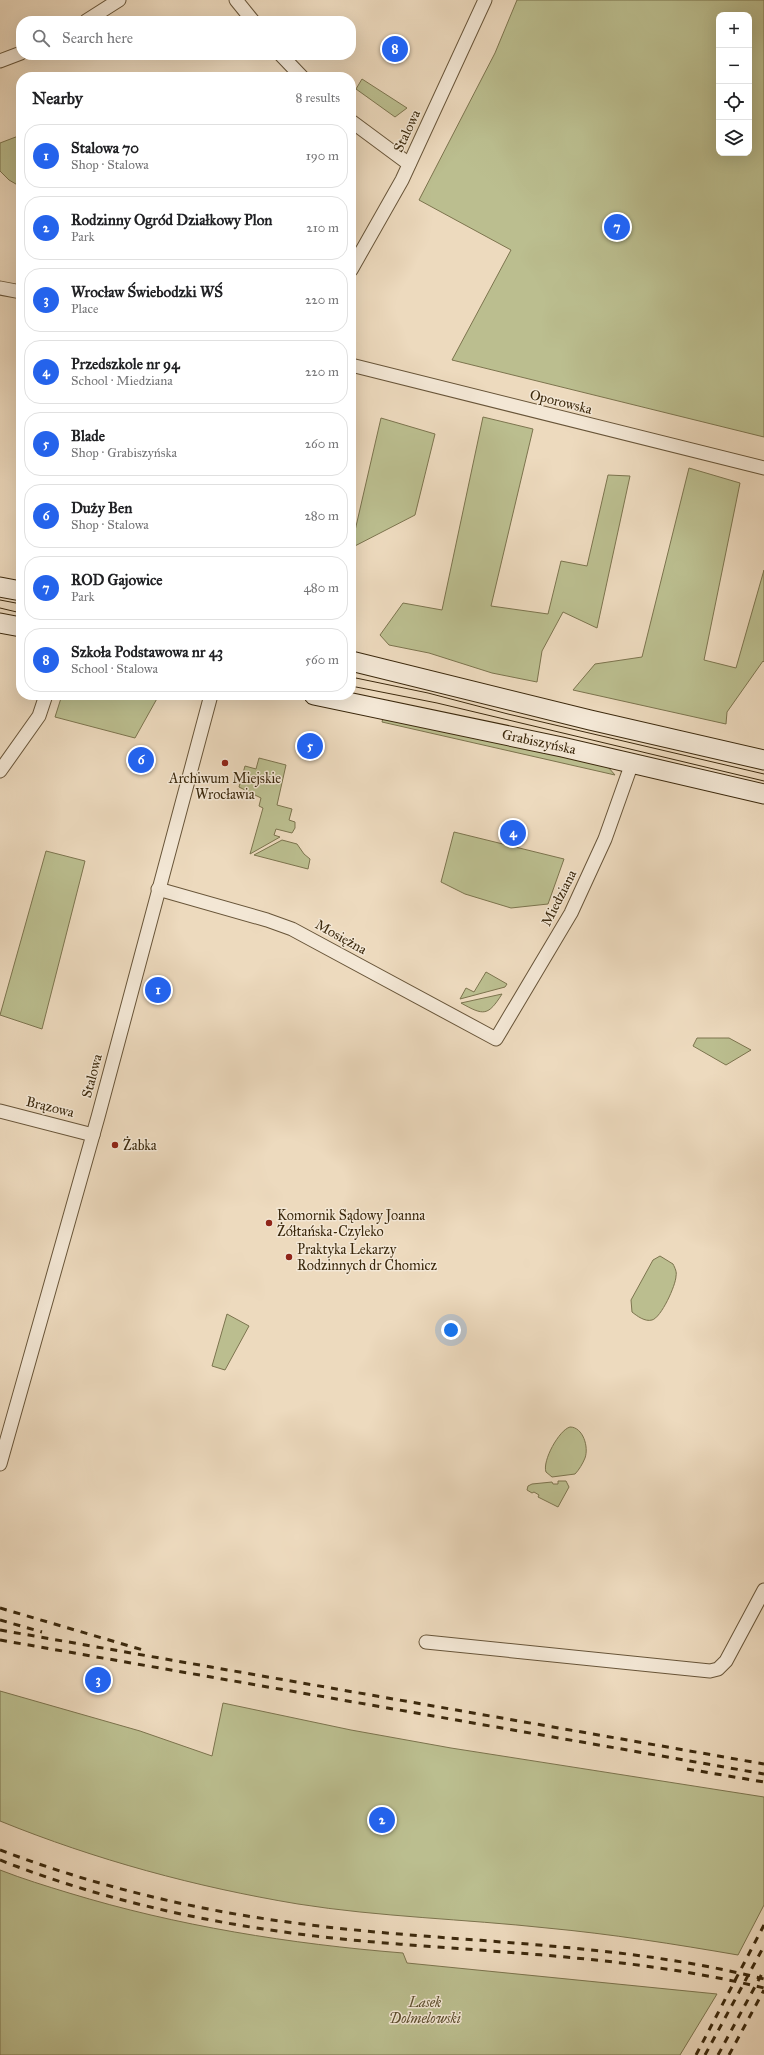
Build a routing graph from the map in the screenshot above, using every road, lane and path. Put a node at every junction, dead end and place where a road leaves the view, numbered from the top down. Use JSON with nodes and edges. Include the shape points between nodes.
{"nodes":[{"id":1,"x":119,"y":0,"type":"edge"},
{"id":2,"x":236,"y":0,"type":"edge"},
{"id":3,"x":484,"y":0,"type":"edge"},
{"id":4,"x":94,"y":16,"type":"edge"},
{"id":5,"x":249,"y":16,"type":"edge"},
{"id":6,"x":16,"y":55,"type":"edge"},
{"id":7,"x":286,"y":60,"type":"edge"},
{"id":8,"x":0,"y":62,"type":"edge"},
{"id":9,"x":297,"y":72,"type":"edge"},
{"id":10,"x":356,"y":125,"type":"edge"},
{"id":11,"x":410,"y":164,"type":"junction"},
{"id":12,"x":356,"y":261,"type":"edge"},
{"id":13,"x":0,"y":288,"type":"edge"},
{"id":14,"x":16,"y":291,"type":"edge"},
{"id":15,"x":356,"y":366,"type":"edge"},
{"id":16,"x":764,"y":468,"type":"edge"},
{"id":17,"x":0,"y":587,"type":"edge"},
{"id":18,"x":16,"y":590,"type":"edge"},
{"id":19,"x":0,"y":623,"type":"edge"},
{"id":20,"x":16,"y":626,"type":"edge"},
{"id":21,"x":356,"y":662,"type":"edge"},
{"id":22,"x":44,"y":700,"type":"edge"},
{"id":23,"x":210,"y":700,"type":"edge"},
{"id":24,"x":339,"y":700,"type":"edge"},
{"id":25,"x":764,"y":760,"type":"edge"},
{"id":26,"x":632,"y":763,"type":"junction"},
{"id":27,"x":0,"y":771,"type":"edge"},
{"id":28,"x":764,"y":794,"type":"edge"},
{"id":29,"x":158,"y":889,"type":"junction"},
{"id":30,"x":496,"y":1039,"type":"joint"},
{"id":31,"x":0,"y":1111,"type":"edge"},
{"id":32,"x":93,"y":1135,"type":"junction"},
{"id":33,"x":0,"y":1464,"type":"edge"},
{"id":34,"x":764,"y":1590,"type":"edge"},
{"id":35,"x":426,"y":1642,"type":"dead end"}],
"edges":[{"from":1,"to":4,"type":"street"},
{"from":2,"to":5,"type":"street"},
{"from":3,"to":11,"type":"street","name":"Stalowa"},
{"from":6,"to":8,"type":"street"},
{"from":7,"to":9,"type":"street"},
{"from":10,"to":11,"type":"street"},
{"from":11,"to":12,"type":"street","name":"Stalowa"},
{"from":13,"to":14,"type":"street"},
{"from":15,"to":16,"type":"street","name":"Oporowska"},
{"from":17,"to":18,"type":"main road"},
{"from":19,"to":20,"type":"main road"},
{"from":21,"to":25,"type":"main road"},
{"from":22,"to":27,"type":"street","via":[[39,716]]},
{"from":23,"to":29,"type":"street","name":"Stalowa"},
{"from":24,"to":26,"type":"main road","name":"Grabiszyńska"},
{"from":26,"to":28,"type":"main road","name":"Grabiszyńska"},
{"from":26,"to":30,"type":"street","name":"Miedziana","via":[[603,843],[571,913]]},
{"from":29,"to":30,"type":"street","name":"Mosiężna","via":[[292,929]]},
{"from":29,"to":32,"type":"street","name":"Stalowa"},
{"from":31,"to":32,"type":"street","name":"Brązowa"},
{"from":32,"to":33,"type":"street","name":"Stalowa"},
{"from":34,"to":35,"type":"street","via":[[726,1661],[718,1669],[710,1671]]}]}
